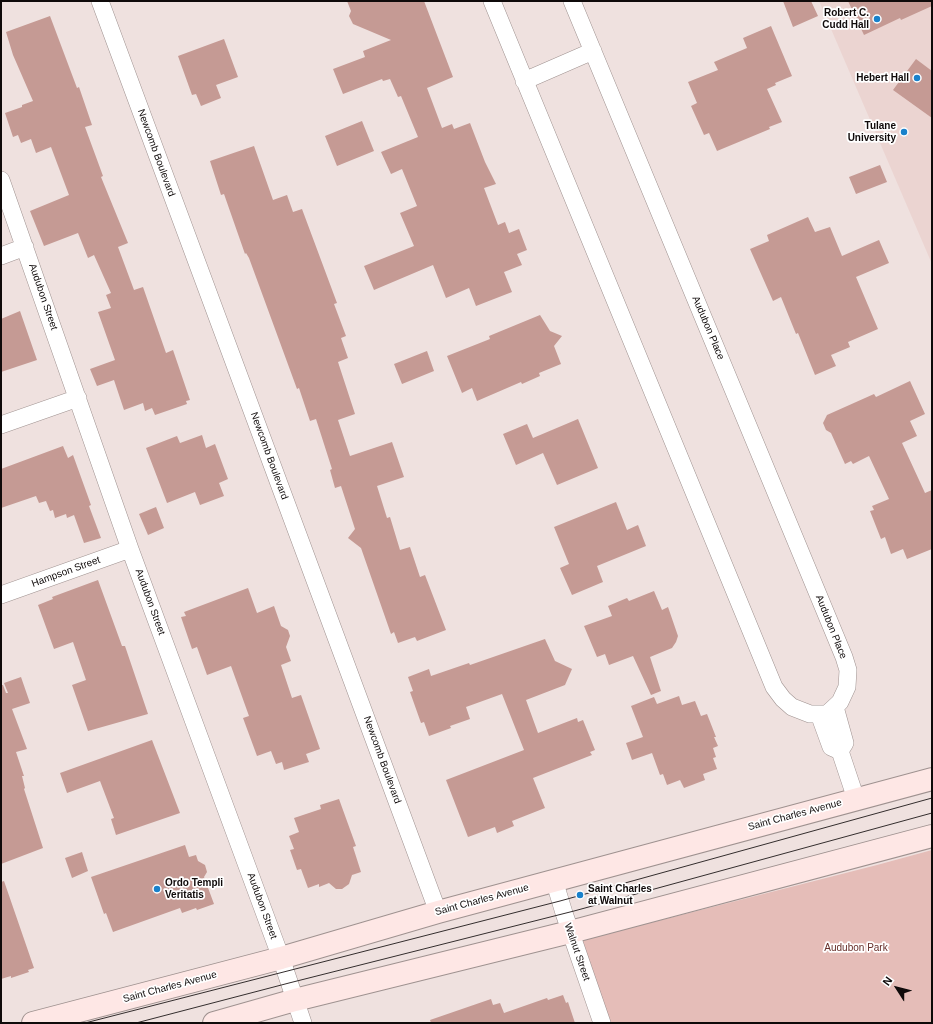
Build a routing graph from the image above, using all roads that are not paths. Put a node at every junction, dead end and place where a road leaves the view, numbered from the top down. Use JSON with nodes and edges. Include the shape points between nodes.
{"nodes":[{"id":1,"x":100,"y":1,"type":"edge"},
{"id":2,"x":492,"y":1,"type":"edge"},
{"id":3,"x":572,"y":1,"type":"edge"},
{"id":4,"x":593,"y":51,"type":"junction"},
{"id":5,"x":524,"y":82,"type":"junction"},
{"id":6,"x":1,"y":180,"type":"edge"},
{"id":7,"x":25,"y":247,"type":"junction"},
{"id":8,"x":1,"y":256,"type":"edge"},
{"id":9,"x":78,"y":398,"type":"junction"},
{"id":10,"x":1,"y":425,"type":"edge"},
{"id":11,"x":130,"y":549,"type":"junction"},
{"id":12,"x":1,"y":595,"type":"edge"},
{"id":13,"x":834,"y":707,"type":"junction"},
{"id":14,"x":819,"y":714,"type":"junction"},
{"id":15,"x":840,"y":751,"type":"junction"},
{"id":16,"x":932,"y":779,"type":"edge"},
{"id":17,"x":856,"y":799,"type":"junction"},
{"id":18,"x":932,"y":836,"type":"edge"},
{"id":19,"x":554,"y":880,"type":"junction"},
{"id":20,"x":438,"y":912,"type":"junction"},
{"id":21,"x":571,"y":932,"type":"junction"},
{"id":22,"x":281,"y":958,"type":"junction"},
{"id":23,"x":295,"y":1000,"type":"junction"},
{"id":24,"x":34,"y":1023,"type":"edge"},
{"id":25,"x":214,"y":1023,"type":"edge"},
{"id":26,"x":304,"y":1023,"type":"edge"},
{"id":27,"x":602,"y":1023,"type":"edge"}],
"edges":[{"from":1,"to":20,"type":"street","name":"Newcomb Boulevard"},
{"from":2,"to":5,"type":"street"},
{"from":3,"to":4,"type":"street","name":"Audubon Place"},
{"from":4,"to":5,"type":"street"},
{"from":4,"to":13,"type":"street","name":"Audubon Place","via":[[844,657],[848,670],[847,687],[840,702]]},
{"from":5,"to":14,"type":"street","via":[[774,687],[792,708]]},
{"from":6,"to":7,"type":"street","name":"Audubon Street"},
{"from":7,"to":8,"type":"street"},
{"from":7,"to":9,"type":"street","name":"Audubon Street"},
{"from":9,"to":10,"type":"street"},
{"from":9,"to":11,"type":"street","name":"Audubon Street"},
{"from":11,"to":12,"type":"street","name":"Hampson Street"},
{"from":11,"to":22,"type":"street","name":"Audubon Street"},
{"from":13,"to":14,"type":"street","via":[[827,714]]},
{"from":13,"to":15,"type":"street","via":[[845,743]]},
{"from":14,"to":15,"type":"street","via":[[832,747]]},
{"from":15,"to":17,"type":"street"},
{"from":16,"to":17,"type":"main road","name":"Saint Charles Avenue"},
{"from":17,"to":19,"type":"main road","name":"Saint Charles Avenue"},
{"from":18,"to":21,"type":"main road"},
{"from":19,"to":20,"type":"main road","name":"Saint Charles Avenue"},
{"from":19,"to":21,"type":"street","name":"Walnut Street"},
{"from":20,"to":22,"type":"main road","name":"Saint Charles Avenue"},
{"from":21,"to":23,"type":"main road"},
{"from":21,"to":27,"type":"street","name":"Walnut Street"},
{"from":22,"to":23,"type":"street","name":"Audubon Street"},
{"from":22,"to":24,"type":"main road","name":"Saint Charles Avenue"},
{"from":23,"to":25,"type":"main road"},
{"from":23,"to":26,"type":"street","name":"Audubon Street"}]}
